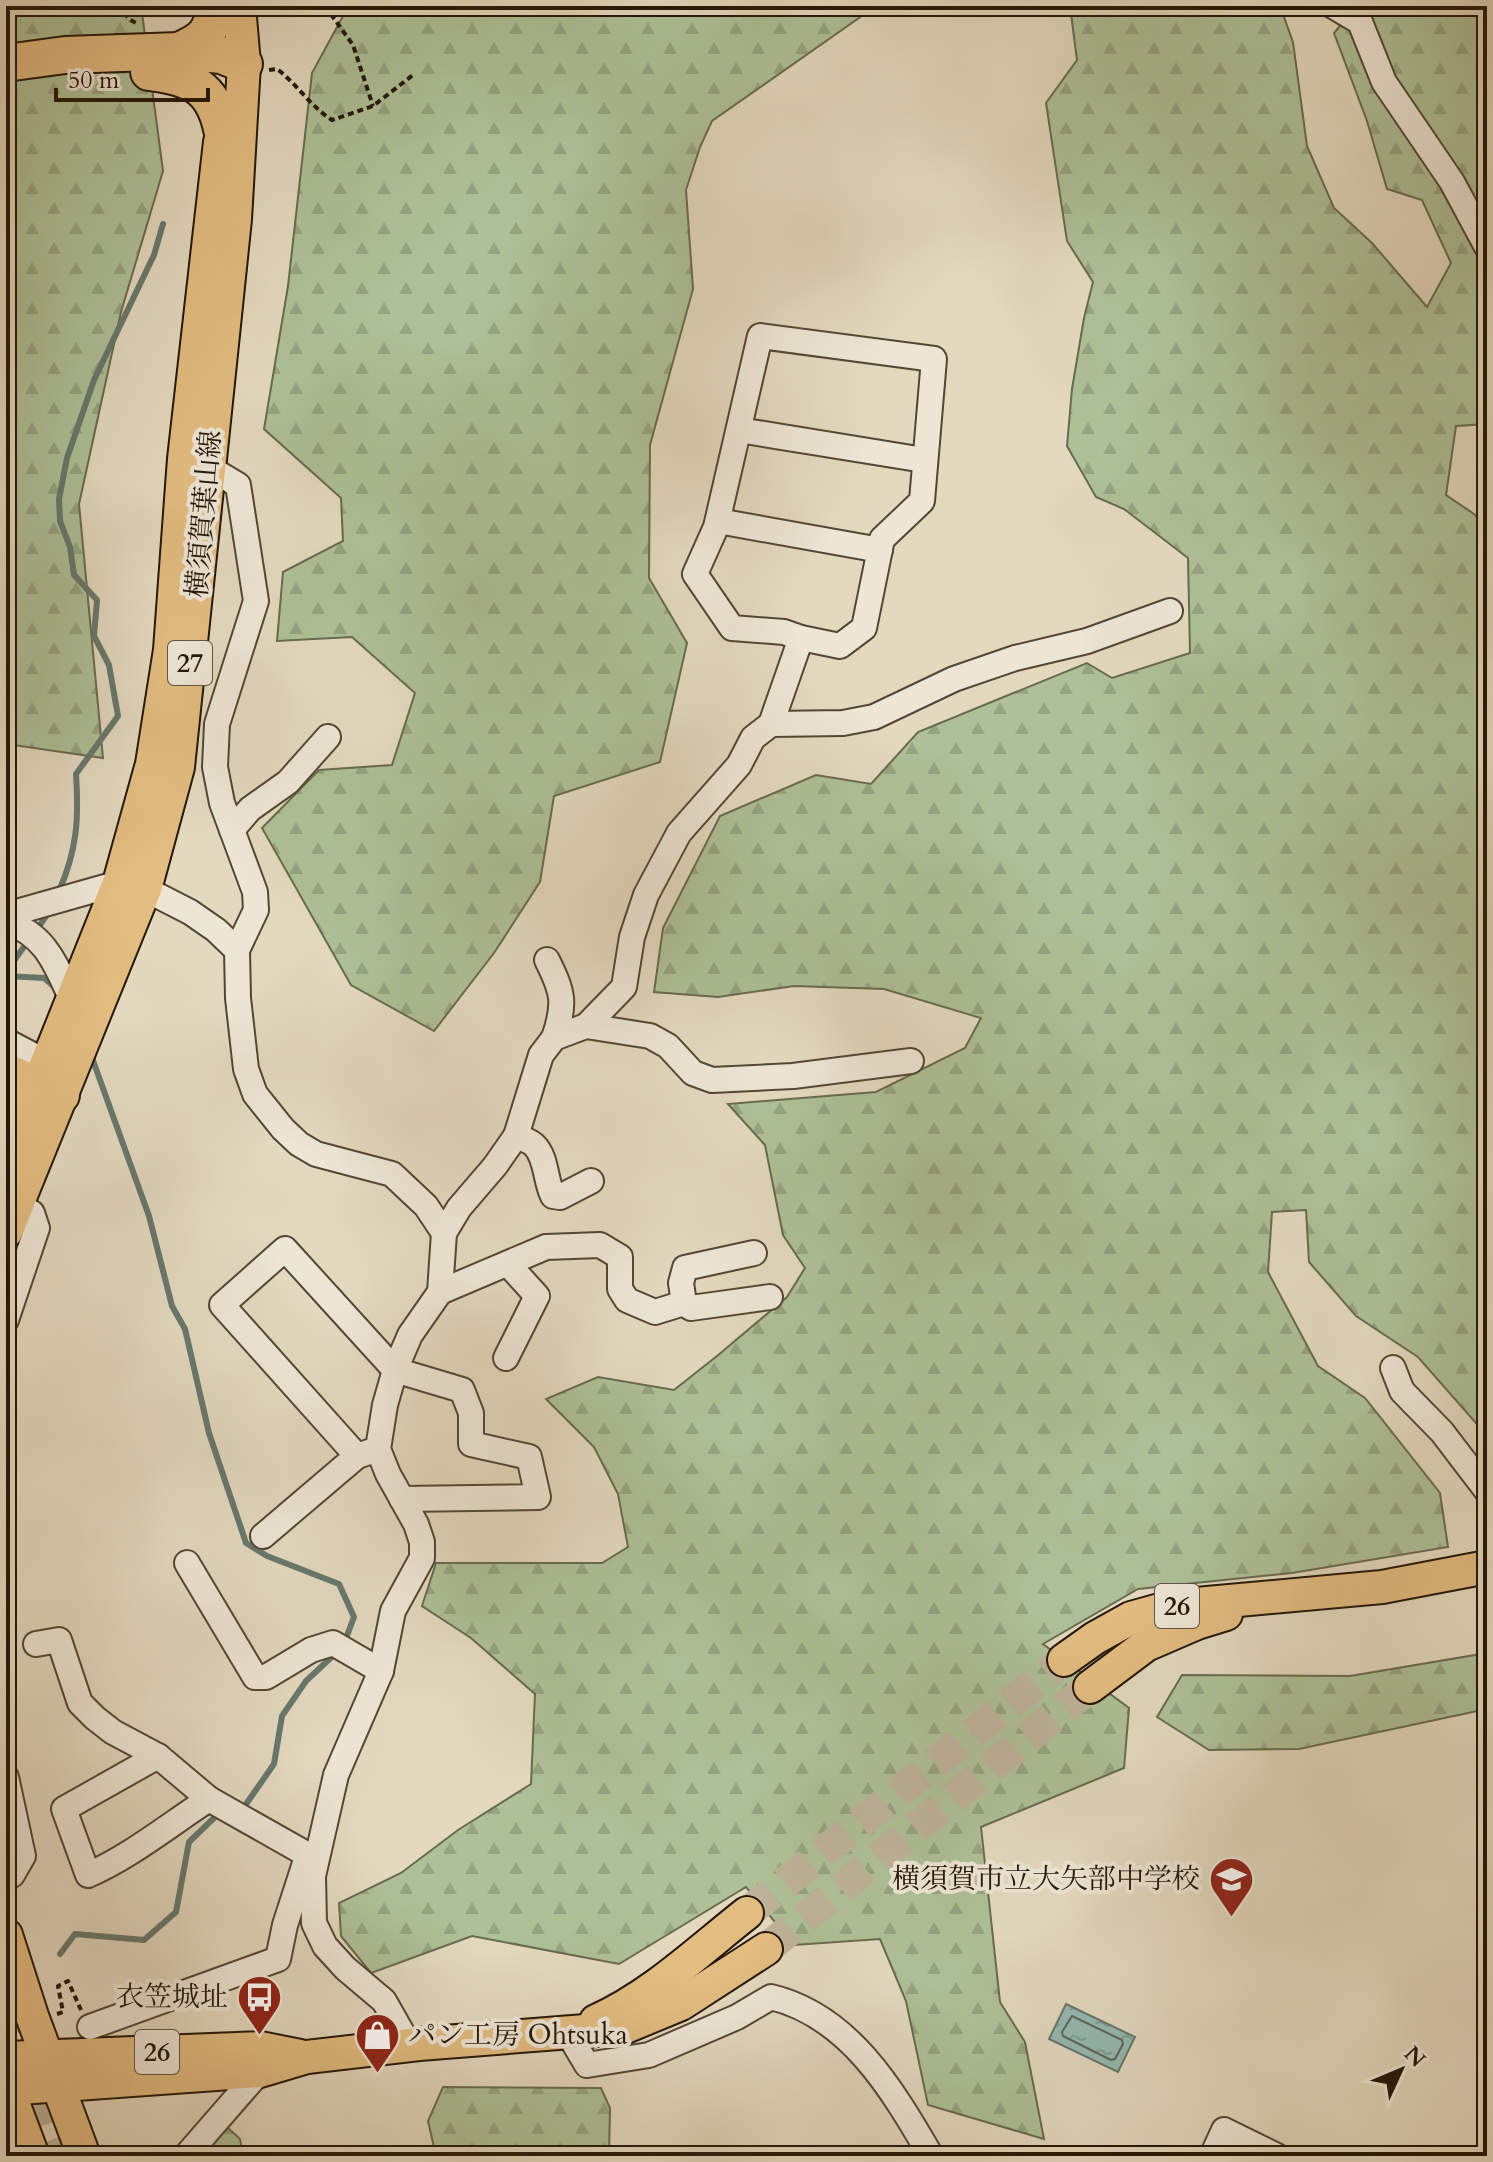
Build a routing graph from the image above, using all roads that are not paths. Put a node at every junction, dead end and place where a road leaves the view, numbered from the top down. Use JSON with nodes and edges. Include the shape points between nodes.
{"nodes":[{"id":1,"x":217,"y":6,"type":"edge"},
{"id":2,"x":239,"y":6,"type":"edge"},
{"id":3,"x":1333,"y":6,"type":"edge"},
{"id":4,"x":179,"y":51,"type":"junction"},
{"id":5,"x":6,"y":63,"type":"edge"},
{"id":6,"x":237,"y":66,"type":"junction"},
{"id":7,"x":149,"y":72,"type":"junction"},
{"id":8,"x":6,"y":82,"type":"edge"},
{"id":9,"x":222,"y":129,"type":"junction"},
{"id":10,"x":1487,"y":247,"type":"edge"},
{"id":11,"x":739,"y":430,"type":"junction"},
{"id":12,"x":924,"y":460,"type":"junction"},
{"id":13,"x":208,"y":467,"type":"junction"},
{"id":14,"x":718,"y":521,"type":"junction"},
{"id":15,"x":880,"y":550,"type":"junction"},
{"id":16,"x":1170,"y":611,"type":"dead end"},
{"id":17,"x":801,"y":638,"type":"junction"},
{"id":18,"x":771,"y":724,"type":"junction"},
{"id":19,"x":328,"y":737,"type":"dead end"},
{"id":20,"x":232,"y":830,"type":"junction"},
{"id":21,"x":132,"y":886,"type":"junction"},
{"id":22,"x":6,"y":915,"type":"edge"},
{"id":23,"x":6,"y":921,"type":"edge"},
{"id":24,"x":237,"y":950,"type":"junction"},
{"id":25,"x":547,"y":960,"type":"dead end"},
{"id":26,"x":73,"y":1002,"type":"junction"},
{"id":27,"x":586,"y":1026,"type":"junction"},
{"id":28,"x":554,"y":1038,"type":"junction"},
{"id":29,"x":6,"y":1041,"type":"edge"},
{"id":30,"x":911,"y":1061,"type":"dead end"},
{"id":31,"x":30,"y":1087,"type":"edge"},
{"id":32,"x":516,"y":1136,"type":"junction"},
{"id":33,"x":6,"y":1165,"type":"edge"},
{"id":34,"x":591,"y":1181,"type":"dead end"},
{"id":35,"x":11,"y":1218,"type":"edge"},
{"id":36,"x":444,"y":1233,"type":"junction"},
{"id":37,"x":754,"y":1253,"type":"dead end"},
{"id":38,"x":508,"y":1264,"type":"junction"},
{"id":39,"x":440,"y":1292,"type":"junction"},
{"id":40,"x":770,"y":1297,"type":"dead end"},
{"id":41,"x":684,"y":1303,"type":"junction"},
{"id":42,"x":6,"y":1320,"type":"edge"},
{"id":43,"x":506,"y":1358,"type":"dead end"},
{"id":44,"x":1393,"y":1368,"type":"dead end"},
{"id":45,"x":395,"y":1370,"type":"junction"},
{"id":46,"x":368,"y":1452,"type":"junction"},
{"id":47,"x":1487,"y":1491,"type":"edge"},
{"id":48,"x":402,"y":1499,"type":"junction"},
{"id":49,"x":263,"y":1536,"type":"dead end"},
{"id":50,"x":187,"y":1563,"type":"dead end"},
{"id":51,"x":1487,"y":1567,"type":"edge"},
{"id":52,"x":1139,"y":1632,"type":"junction"},
{"id":53,"x":36,"y":1644,"type":"dead end"},
{"id":54,"x":1064,"y":1660,"type":"tunnel mouth"},
{"id":55,"x":381,"y":1671,"type":"junction"},
{"id":56,"x":1090,"y":1687,"type":"tunnel mouth"},
{"id":57,"x":158,"y":1756,"type":"junction"},
{"id":58,"x":6,"y":1777,"type":"edge"},
{"id":59,"x":209,"y":1799,"type":"junction"},
{"id":60,"x":313,"y":1853,"type":"junction"},
{"id":61,"x":6,"y":1878,"type":"edge"},
{"id":62,"x":747,"y":1913,"type":"tunnel mouth"},
{"id":63,"x":6,"y":1935,"type":"edge"},
{"id":64,"x":766,"y":1949,"type":"tunnel mouth"},
{"id":65,"x":90,"y":2027,"type":"road end"},
{"id":66,"x":568,"y":2033,"type":"junction"},
{"id":67,"x":409,"y":2045,"type":"junction"},
{"id":68,"x":307,"y":2057,"type":"junction"},
{"id":69,"x":52,"y":2070,"type":"junction"},
{"id":70,"x":260,"y":2071,"type":"junction"},
{"id":71,"x":6,"y":2080,"type":"edge"},
{"id":72,"x":60,"y":2154,"type":"edge"},
{"id":73,"x":186,"y":2156,"type":"edge"},
{"id":74,"x":931,"y":2156,"type":"edge"},
{"id":75,"x":1212,"y":2156,"type":"edge"},
{"id":76,"x":1277,"y":2156,"type":"edge"}],
"edges":[{"from":1,"to":4,"type":"highway","via":[[200,42]]},
{"from":1,"to":6,"type":"main road","name":"横須賀葉山線","number":"27"},
{"from":2,"to":6,"type":"main road","name":"横須賀葉山線","number":"27"},
{"from":3,"to":10,"type":"street","via":[[1360,22],[1384,82],[1452,182]]},
{"from":4,"to":5,"type":"highway"},
{"from":4,"to":6,"type":"highway"},
{"from":6,"to":7,"type":"highway"},
{"from":6,"to":9,"type":"main road","name":"横須賀葉山線","number":"27"},
{"from":6,"to":13,"type":"main road","name":"横須賀葉山線","number":"27","via":[[235,219]]},
{"from":7,"to":8,"type":"highway"},
{"from":7,"to":9,"type":"highway","via":[[183,79],[211,96]]},
{"from":9,"to":21,"type":"main road","name":"横須賀葉山線","number":"27","via":[[184,459],[170,650]]},
{"from":11,"to":12,"type":"street"},
{"from":11,"to":12,"type":"street","via":[[760,336],[934,359]]},
{"from":11,"to":14,"type":"street"},
{"from":12,"to":15,"type":"street","via":[[922,501],[882,539]]},
{"from":13,"to":20,"type":"street","via":[[238,485],[256,601],[217,724],[215,767]]},
{"from":13,"to":21,"type":"main road","name":"横須賀葉山線","number":"27","via":[[178,767]]},
{"from":14,"to":15,"type":"street"},
{"from":14,"to":17,"type":"street","via":[[695,574],[732,628]]},
{"from":15,"to":17,"type":"street","via":[[864,628],[840,646]]},
{"from":16,"to":18,"type":"street","via":[[954,679],[874,717]]},
{"from":17,"to":18,"type":"street"},
{"from":18,"to":27,"type":"street","via":[[753,738],[739,765],[679,833],[646,895],[624,987]]},
{"from":19,"to":20,"type":"street","via":[[288,782],[250,809]]},
{"from":20,"to":24,"type":"street","via":[[255,892],[256,910]]},
{"from":21,"to":22,"type":"street"},
{"from":21,"to":24,"type":"street","via":[[216,930]]},
{"from":21,"to":26,"type":"main road","name":"横須賀葉山線","number":"27"},
{"from":21,"to":31,"type":"main road","name":"横須賀葉山線","number":"27"},
{"from":23,"to":26,"type":"street","via":[[42,943]]},
{"from":24,"to":36,"type":"street","via":[[246,1069],[261,1101],[299,1144],[316,1154],[392,1174],[426,1206]]},
{"from":25,"to":28,"type":"street","via":[[563,994]]},
{"from":26,"to":31,"type":"main road","name":"横須賀葉山線","number":"27"},
{"from":27,"to":28,"type":"street"},
{"from":27,"to":30,"type":"street","via":[[650,1036],[668,1046],[693,1073],[712,1080]]},
{"from":28,"to":32,"type":"street","via":[[541,1055]]},
{"from":29,"to":31,"type":"street"},
{"from":31,"to":33,"type":"main road","name":"横須賀葉山線","number":"27"},
{"from":31,"to":35,"type":"main road","name":"横須賀葉山線","number":"27"},
{"from":32,"to":34,"type":"street","via":[[534,1144],[553,1196]]},
{"from":32,"to":36,"type":"street"},
{"from":35,"to":42,"type":"street","via":[[32,1213],[37,1228]]},
{"from":36,"to":39,"type":"street"},
{"from":37,"to":41,"type":"street","via":[[685,1268]]},
{"from":38,"to":39,"type":"street"},
{"from":38,"to":41,"type":"street","via":[[546,1247],[600,1245],[620,1257],[620,1289],[627,1300],[655,1312]]},
{"from":38,"to":43,"type":"street","via":[[537,1296]]},
{"from":39,"to":45,"type":"street","via":[[410,1335]]},
{"from":40,"to":41,"type":"street","via":[[703,1309]]},
{"from":44,"to":47,"type":"street","via":[[1402,1391]]},
{"from":45,"to":46,"type":"street"},
{"from":45,"to":46,"type":"street","via":[[285,1249],[222,1305]]},
{"from":45,"to":48,"type":"street","via":[[462,1390],[471,1413],[471,1444],[529,1457],[538,1497]]},
{"from":46,"to":48,"type":"street"},
{"from":46,"to":49,"type":"street"},
{"from":48,"to":55,"type":"street","via":[[422,1542],[422,1558],[393,1611]]},
{"from":50,"to":55,"type":"street","via":[[255,1677],[266,1677],[333,1643]]},
{"from":51,"to":52,"type":"main road","number":"26","via":[[1382,1587],[1174,1606]]},
{"from":52,"to":54,"type":"main road","number":"26","via":[[1095,1638]]},
{"from":52,"to":56,"type":"main road","number":"26"},
{"from":53,"to":57,"type":"street","via":[[59,1640],[80,1703],[113,1732]]},
{"from":55,"to":60,"type":"street","via":[[336,1775]]},
{"from":57,"to":59,"type":"street"},
{"from":57,"to":59,"type":"street","via":[[64,1809],[88,1875],[120,1861]]},
{"from":58,"to":61,"type":"street","via":[[23,1856]]},
{"from":59,"to":60,"type":"street"},
{"from":60,"to":65,"type":"street","via":[[285,1925],[278,1959]]},
{"from":60,"to":67,"type":"street","via":[[314,1923],[325,1946],[384,2001]]},
{"from":62,"to":66,"type":"main road","number":"26","via":[[615,2012]]},
{"from":63,"to":69,"type":"main road"},
{"from":64,"to":66,"type":"main road","number":"26","via":[[681,2004],[623,2028]]},
{"from":66,"to":67,"type":"main road","number":"26"},
{"from":66,"to":74,"type":"street","via":[[587,2065],[649,2055],[771,1997],[795,2003],[848,2038],[894,2092]]},
{"from":67,"to":68,"type":"main road","number":"26"},
{"from":68,"to":69,"type":"main road","number":"26","via":[[260,2048]]},
{"from":68,"to":70,"type":"main road","number":"26"},
{"from":69,"to":70,"type":"main road","number":"26"},
{"from":69,"to":71,"type":"main road","number":"26"},
{"from":69,"to":72,"type":"main road"},
{"from":70,"to":73,"type":"street"},
{"from":71,"to":72,"type":"main road"},
{"from":75,"to":76,"type":"street","via":[[1224,2130]]}]}
